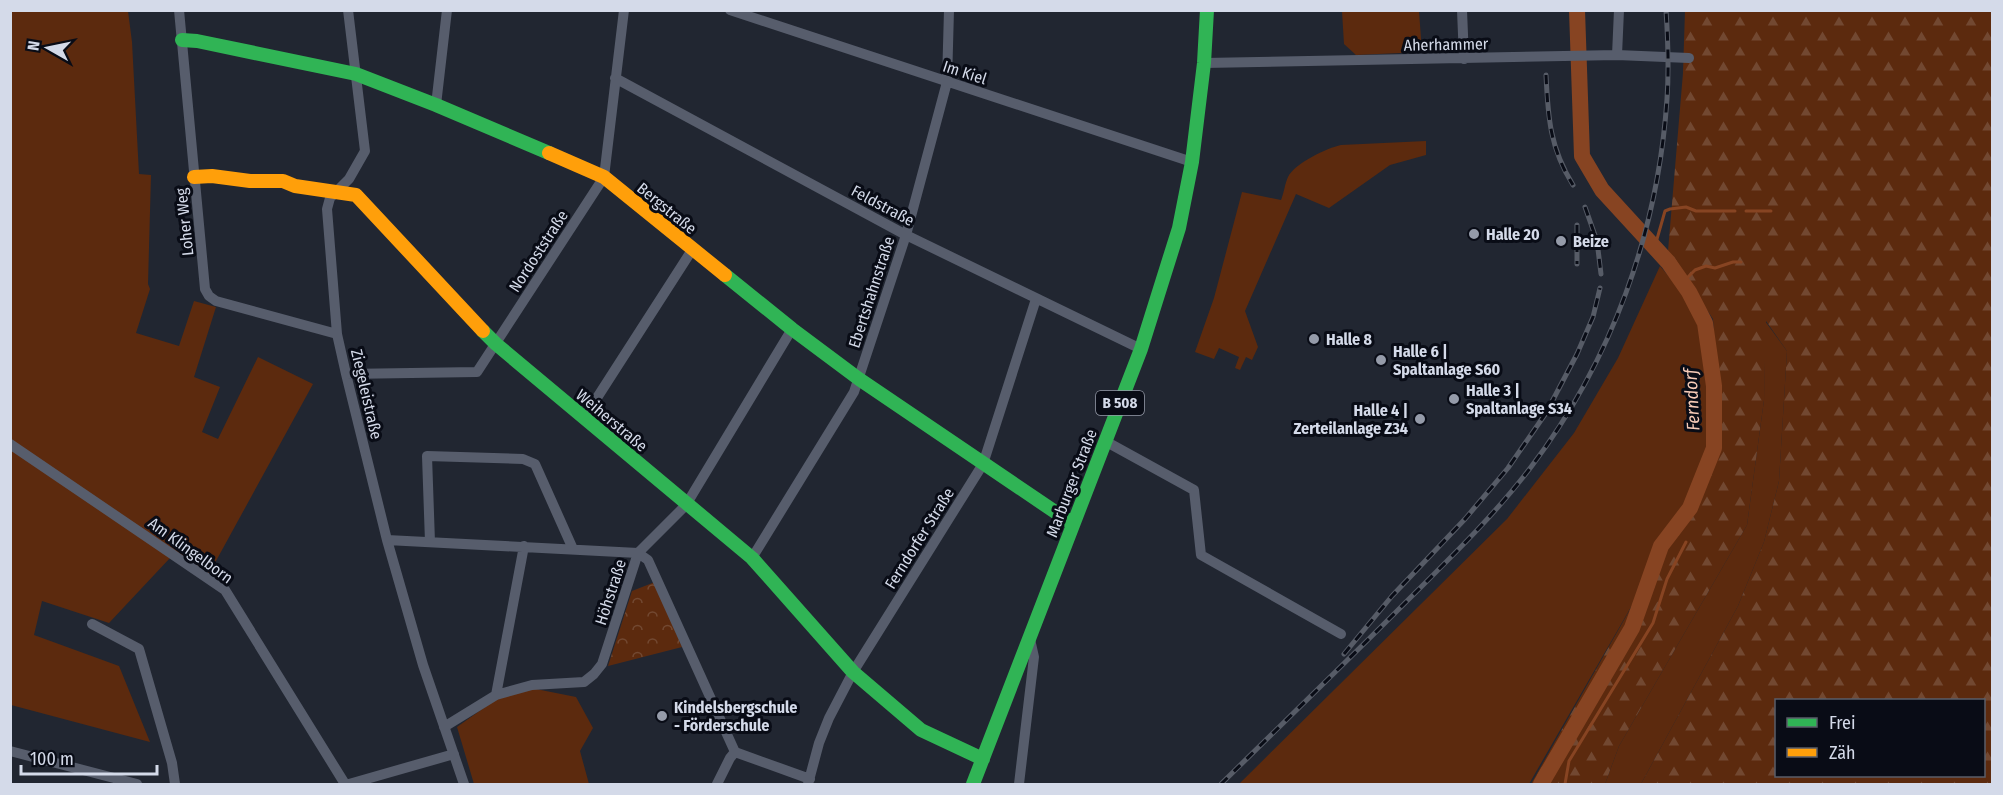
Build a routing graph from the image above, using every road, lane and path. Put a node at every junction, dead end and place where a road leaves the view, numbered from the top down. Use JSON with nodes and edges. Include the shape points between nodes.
{"nodes":[{"id":1,"x":179,"y":10,"type":"edge"},
{"id":2,"x":348,"y":10,"type":"edge"},
{"id":3,"x":447,"y":10,"type":"edge"},
{"id":4,"x":624,"y":10,"type":"edge"},
{"id":5,"x":730,"y":10,"type":"edge"},
{"id":6,"x":949,"y":10,"type":"edge"},
{"id":7,"x":1207,"y":10,"type":"edge"},
{"id":8,"x":1462,"y":10,"type":"edge"},
{"id":9,"x":1619,"y":10,"type":"edge"},
{"id":10,"x":182,"y":40,"type":"junction"},
{"id":11,"x":1617,"y":55,"type":"junction"},
{"id":12,"x":1689,"y":58,"type":"dead end"},
{"id":13,"x":1464,"y":59,"type":"junction"},
{"id":14,"x":1204,"y":63,"type":"junction"},
{"id":15,"x":356,"y":74,"type":"junction"},
{"id":16,"x":615,"y":78,"type":"junction"},
{"id":17,"x":947,"y":82,"type":"junction"},
{"id":18,"x":436,"y":105,"type":"junction"},
{"id":19,"x":1192,"y":162,"type":"junction"},
{"id":20,"x":194,"y":177,"type":"junction"},
{"id":21,"x":604,"y":177,"type":"junction"},
{"id":22,"x":336,"y":193,"type":"junction"},
{"id":23,"x":906,"y":235,"type":"junction"},
{"id":24,"x":692,"y":250,"type":"junction"},
{"id":25,"x":1036,"y":299,"type":"junction"},
{"id":26,"x":792,"y":329,"type":"junction"},
{"id":27,"x":337,"y":334,"type":"junction"},
{"id":28,"x":496,"y":344,"type":"junction"},
{"id":29,"x":1141,"y":348,"type":"junction"},
{"id":30,"x":346,"y":374,"type":"junction"},
{"id":31,"x":859,"y":379,"type":"junction"},
{"id":32,"x":584,"y":418,"type":"junction"},
{"id":33,"x":1106,"y":441,"type":"junction"},
{"id":34,"x":10,"y":444,"type":"edge"},
{"id":35,"x":983,"y":464,"type":"junction"},
{"id":36,"x":686,"y":505,"type":"junction"},
{"id":37,"x":1073,"y":524,"type":"junction"},
{"id":38,"x":387,"y":540,"type":"junction"},
{"id":39,"x":430,"y":542,"type":"junction"},
{"id":40,"x":524,"y":546,"type":"junction"},
{"id":41,"x":573,"y":549,"type":"junction"},
{"id":42,"x":638,"y":553,"type":"junction"},
{"id":43,"x":752,"y":558,"type":"junction"},
{"id":44,"x":92,"y":624,"type":"dead end"},
{"id":45,"x":1341,"y":634,"type":"dead end"},
{"id":46,"x":1030,"y":638,"type":"junction"},
{"id":47,"x":853,"y":672,"type":"junction"},
{"id":48,"x":496,"y":695,"type":"junction"},
{"id":49,"x":444,"y":727,"type":"junction"},
{"id":50,"x":10,"y":751,"type":"edge"},
{"id":51,"x":735,"y":752,"type":"junction"},
{"id":52,"x":454,"y":754,"type":"junction"},
{"id":53,"x":983,"y":759,"type":"junction"},
{"id":54,"x":809,"y":782,"type":"edge"},
{"id":55,"x":137,"y":784,"type":"edge"},
{"id":56,"x":175,"y":784,"type":"edge"},
{"id":57,"x":347,"y":784,"type":"edge"},
{"id":58,"x":464,"y":784,"type":"edge"},
{"id":59,"x":717,"y":784,"type":"edge"},
{"id":60,"x":973,"y":784,"type":"edge"},
{"id":61,"x":1019,"y":784,"type":"edge"}],
"edges":[{"from":1,"to":10,"type":"street","name":"Loher Weg"},
{"from":2,"to":15,"type":"street","name":"Ziegeleistraße"},
{"from":3,"to":18,"type":"street"},
{"from":4,"to":16,"type":"street","name":"Nordoststraße"},
{"from":5,"to":17,"type":"street","name":"Im Kiel"},
{"from":6,"to":17,"type":"street","name":"Ebertshahnstraße"},
{"from":7,"to":14,"type":"street","name":"Marburger Straße","number":"B 508"},
{"from":8,"to":13,"type":"street"},
{"from":9,"to":11,"type":"street"},
{"from":10,"to":15,"type":"street","name":"Bergstraße"},
{"from":10,"to":20,"type":"street","name":"Loher Weg"},
{"from":11,"to":12,"type":"street","name":"Aherhammer"},
{"from":11,"to":13,"type":"street","name":"Aherhammer"},
{"from":13,"to":14,"type":"street","name":"Aherhammer"},
{"from":14,"to":19,"type":"street","name":"Marburger Straße","number":"B 508"},
{"from":15,"to":18,"type":"street","name":"Bergstraße"},
{"from":15,"to":22,"type":"street","name":"Ziegeleistraße","via":[[365,151]]},
{"from":16,"to":21,"type":"street","name":"Nordoststraße"},
{"from":16,"to":23,"type":"street","name":"Feldstraße"},
{"from":17,"to":19,"type":"street","name":"Im Kiel"},
{"from":17,"to":23,"type":"street","name":"Ebertshahnstraße"},
{"from":18,"to":21,"type":"street","name":"Bergstraße"},
{"from":19,"to":29,"type":"street","name":"Marburger Straße","number":"B 508","via":[[1179,228]]},
{"from":20,"to":22,"type":"street","name":"Weiherstraße","via":[[283,181]]},
{"from":20,"to":27,"type":"street","name":"Loher Weg","via":[[205,289],[209,296]]},
{"from":21,"to":24,"type":"street","name":"Bergstraße"},
{"from":21,"to":28,"type":"street","name":"Nordoststraße"},
{"from":22,"to":27,"type":"street","name":"Ziegeleistraße","via":[[327,209]]},
{"from":22,"to":28,"type":"street","name":"Weiherstraße","via":[[356,195]]},
{"from":23,"to":25,"type":"street","name":"Feldstraße"},
{"from":23,"to":31,"type":"street","name":"Ebertshahnstraße"},
{"from":24,"to":26,"type":"street","name":"Bergstraße"},
{"from":24,"to":32,"type":"street"},
{"from":25,"to":29,"type":"street","name":"Feldstraße"},
{"from":25,"to":35,"type":"street","name":"Ferndorfer Straße"},
{"from":26,"to":31,"type":"street","name":"Bergstraße"},
{"from":26,"to":36,"type":"street","name":"Höhstraße"},
{"from":27,"to":30,"type":"street","name":"Ziegeleistraße"},
{"from":28,"to":30,"type":"street","name":"Nordoststraße","via":[[477,372]]},
{"from":28,"to":32,"type":"street","name":"Weiherstraße"},
{"from":29,"to":33,"type":"street","name":"Marburger Straße","number":"B 508"},
{"from":30,"to":38,"type":"street","name":"Ziegeleistraße"},
{"from":31,"to":35,"type":"street","name":"Bergstraße"},
{"from":31,"to":43,"type":"street","name":"Ebertshahnstraße"},
{"from":32,"to":36,"type":"street","name":"Weiherstraße"},
{"from":33,"to":37,"type":"street","name":"Marburger Straße","number":"B 508"},
{"from":33,"to":45,"type":"street","via":[[1194,490],[1201,555]]},
{"from":34,"to":57,"type":"street","name":"Am Klingelborn","via":[[225,590]]},
{"from":35,"to":37,"type":"street","name":"Bergstraße"},
{"from":35,"to":47,"type":"street","name":"Ferndorfer Straße"},
{"from":36,"to":42,"type":"street","name":"Höhstraße"},
{"from":36,"to":43,"type":"street","name":"Weiherstraße"},
{"from":37,"to":46,"type":"street","name":"Marburger Straße","number":"B 508"},
{"from":38,"to":39,"type":"street"},
{"from":38,"to":49,"type":"street","name":"Ziegeleistraße"},
{"from":39,"to":40,"type":"street"},
{"from":39,"to":41,"type":"street","via":[[428,456],[523,459],[535,464]]},
{"from":40,"to":41,"type":"street"},
{"from":40,"to":48,"type":"street"},
{"from":41,"to":42,"type":"street"},
{"from":42,"to":48,"type":"street","name":"Höhstraße","via":[[602,664],[594,674],[584,682],[532,685]]},
{"from":42,"to":51,"type":"street","via":[[648,560]]},
{"from":43,"to":47,"type":"street","name":"Weiherstraße"},
{"from":44,"to":56,"type":"street","via":[[139,649]]},
{"from":46,"to":53,"type":"street","name":"Marburger Straße","number":"B 508"},
{"from":46,"to":61,"type":"street","via":[[1034,657]]},
{"from":47,"to":53,"type":"street","name":"Weiherstraße","via":[[921,730]]},
{"from":47,"to":54,"type":"street","name":"Ferndorfer Straße","via":[[819,743]]},
{"from":48,"to":49,"type":"street","name":"Höhstraße"},
{"from":49,"to":52,"type":"street","name":"Ziegeleistraße"},
{"from":50,"to":55,"type":"street"},
{"from":51,"to":54,"type":"street"},
{"from":51,"to":59,"type":"street"},
{"from":52,"to":57,"type":"street"},
{"from":52,"to":58,"type":"street","name":"Ziegeleistraße"},
{"from":53,"to":60,"type":"street","name":"Marburger Straße","number":"B 508"}]}
